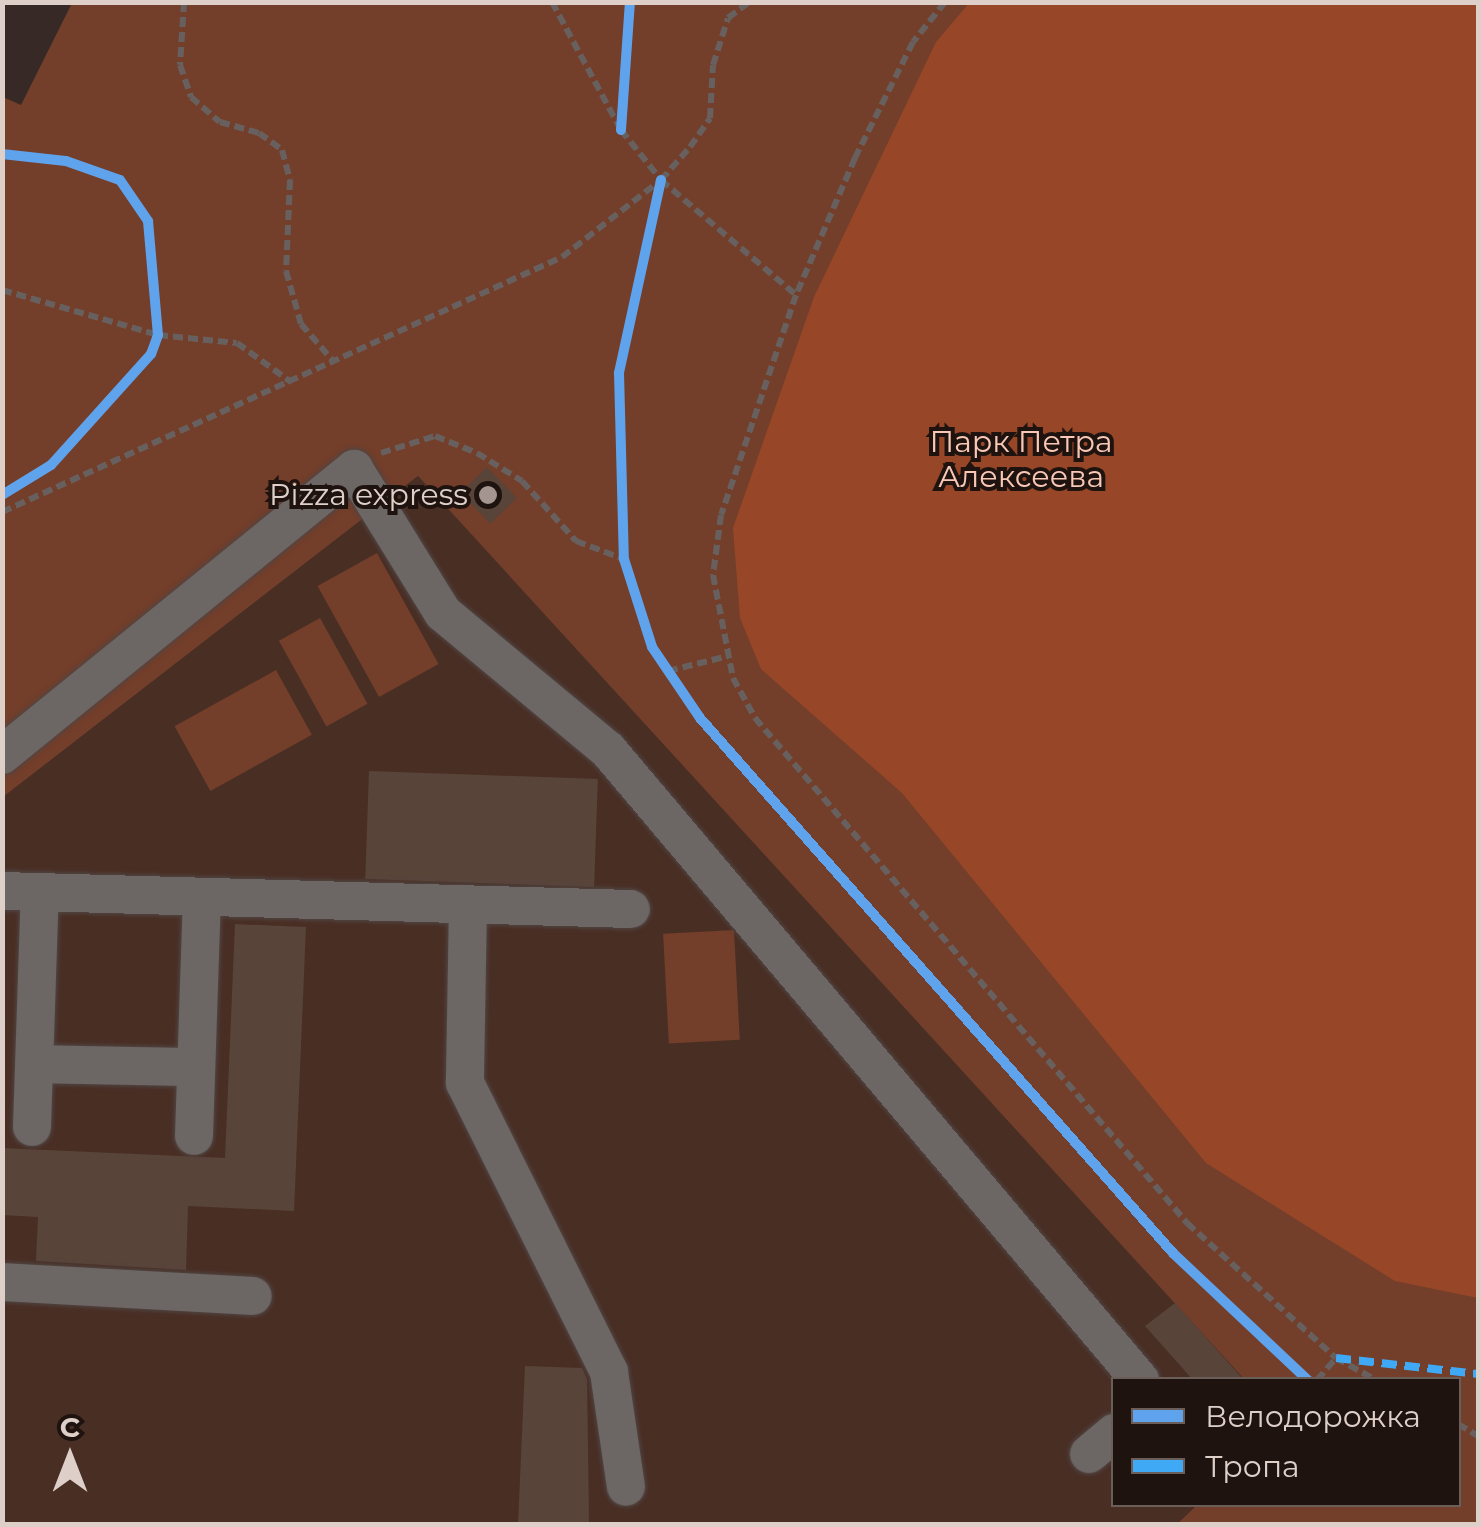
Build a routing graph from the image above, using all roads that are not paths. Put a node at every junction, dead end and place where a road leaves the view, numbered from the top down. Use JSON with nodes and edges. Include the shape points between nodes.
{"nodes":[{"id":1,"x":2,"y":755,"type":"edge"},
{"id":2,"x":2,"y":891,"type":"edge"},
{"id":3,"x":40,"y":892,"type":"junction"},
{"id":4,"x":202,"y":897,"type":"junction"},
{"id":5,"x":468,"y":905,"type":"junction"},
{"id":6,"x":632,"y":909,"type":"dead end"},
{"id":7,"x":35,"y":1064,"type":"junction"},
{"id":8,"x":196,"y":1068,"type":"junction"},
{"id":9,"x":32,"y":1127,"type":"dead end"},
{"id":10,"x":194,"y":1136,"type":"dead end"},
{"id":11,"x":2,"y":1282,"type":"edge"},
{"id":12,"x":252,"y":1296,"type":"dead end"},
{"id":13,"x":1137,"y":1377,"type":"edge"},
{"id":14,"x":626,"y":1488,"type":"dead end"}],
"edges":[{"from":1,"to":13,"type":"lane","via":[[354,469],[443,613],[608,750]]},
{"from":2,"to":3,"type":"lane"},
{"from":3,"to":4,"type":"lane"},
{"from":3,"to":7,"type":"lane"},
{"from":4,"to":5,"type":"lane"},
{"from":4,"to":8,"type":"lane"},
{"from":5,"to":6,"type":"lane"},
{"from":5,"to":14,"type":"lane","via":[[465,1082],[610,1372]]},
{"from":7,"to":8,"type":"lane"},
{"from":7,"to":9,"type":"lane"},
{"from":8,"to":10,"type":"lane"},
{"from":11,"to":12,"type":"lane"}]}
